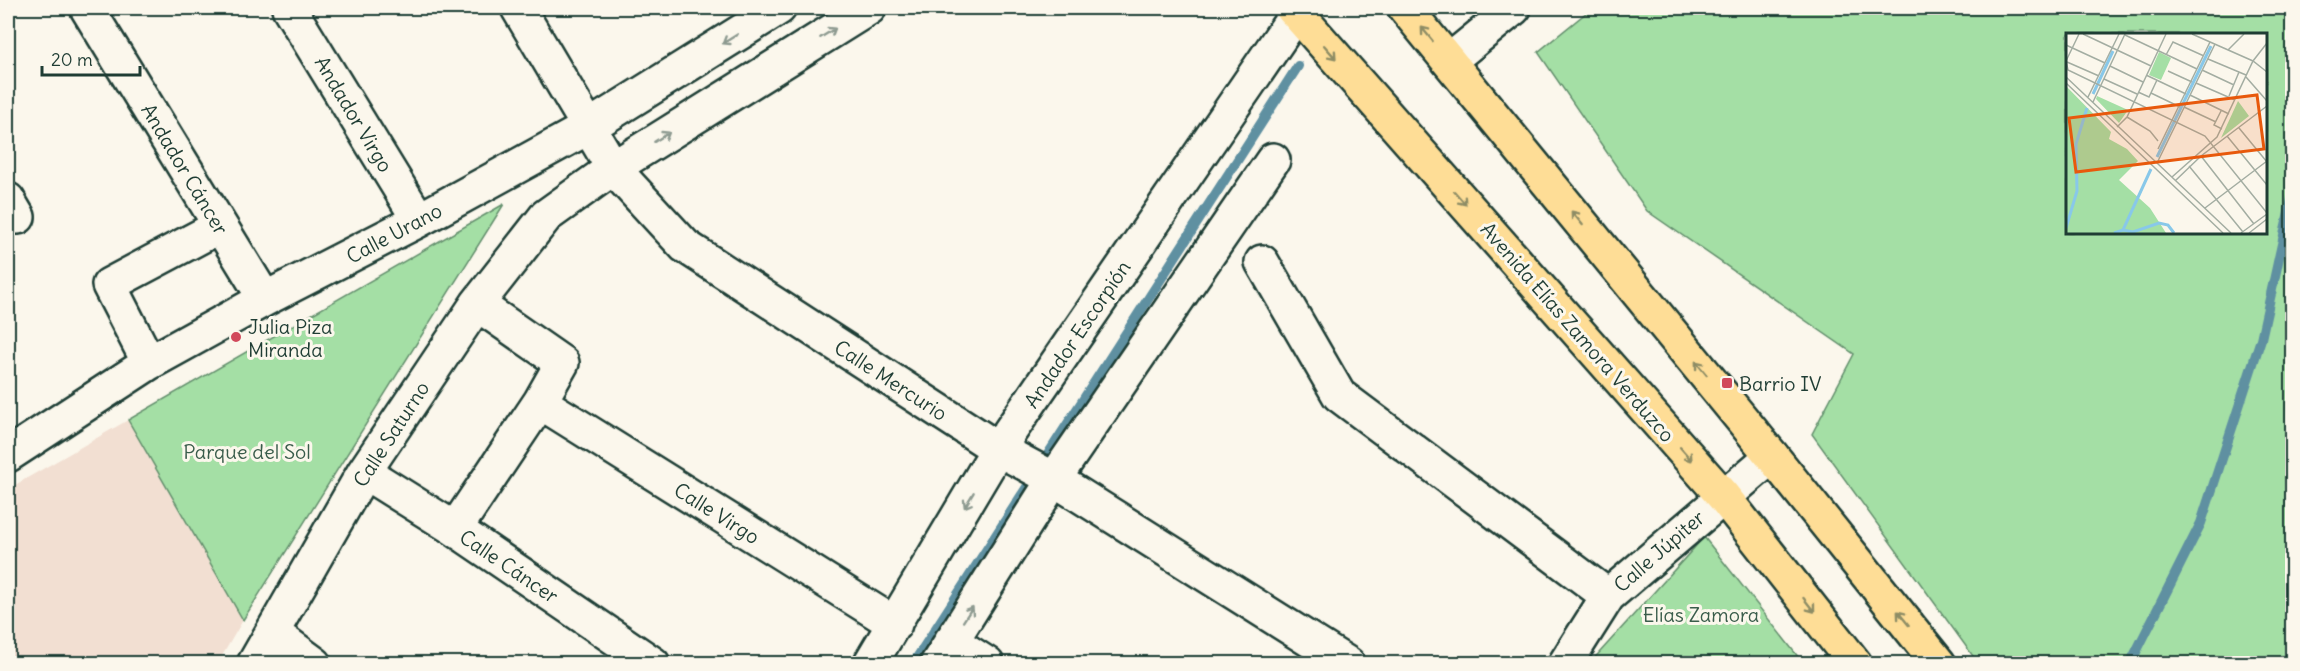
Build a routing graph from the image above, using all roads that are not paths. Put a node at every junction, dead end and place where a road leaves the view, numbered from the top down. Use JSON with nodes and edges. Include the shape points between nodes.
{"nodes":[{"id":1,"x":87,"y":8,"type":"edge"},
{"id":2,"x":289,"y":8,"type":"edge"},
{"id":3,"x":518,"y":8,"type":"edge"},
{"id":4,"x":869,"y":8,"type":"edge"},
{"id":5,"x":1405,"y":8,"type":"edge"},
{"id":6,"x":1514,"y":8,"type":"edge"},
{"id":7,"x":769,"y":10,"type":"edge"},
{"id":8,"x":1294,"y":10,"type":"edge"},
{"id":9,"x":1449,"y":61,"type":"junction"},
{"id":10,"x":588,"y":128,"type":"junction"},
{"id":11,"x":1273,"y":160,"type":"dead end"},
{"id":12,"x":613,"y":168,"type":"junction"},
{"id":13,"x":419,"y":220,"type":"junction"},
{"id":14,"x":220,"y":226,"type":"junction"},
{"id":15,"x":1262,"y":262,"type":"dead end"},
{"id":16,"x":265,"y":299,"type":"junction"},
{"id":17,"x":477,"y":304,"type":"junction"},
{"id":18,"x":149,"y":363,"type":"junction"},
{"id":19,"x":540,"y":402,"type":"junction"},
{"id":20,"x":8,"y":455,"type":"edge"},
{"id":21,"x":1008,"y":455,"type":"junction"},
{"id":22,"x":1772,"y":456,"type":"junction"},
{"id":23,"x":364,"y":472,"type":"junction"},
{"id":24,"x":1053,"y":478,"type":"junction"},
{"id":25,"x":1723,"y":496,"type":"junction"},
{"id":26,"x":455,"y":530,"type":"junction"},
{"id":27,"x":1608,"y":596,"type":"junction"},
{"id":28,"x":895,"y":624,"type":"junction"},
{"id":29,"x":273,"y":633,"type":"junction"},
{"id":30,"x":944,"y":652,"type":"edge"},
{"id":31,"x":254,"y":663,"type":"edge"},
{"id":32,"x":315,"y":663,"type":"edge"},
{"id":33,"x":652,"y":663,"type":"edge"},
{"id":34,"x":870,"y":663,"type":"edge"},
{"id":35,"x":987,"y":663,"type":"edge"},
{"id":36,"x":1348,"y":663,"type":"edge"},
{"id":37,"x":1565,"y":663,"type":"edge"},
{"id":38,"x":1855,"y":663,"type":"edge"},
{"id":39,"x":1939,"y":663,"type":"edge"}],
"edges":[{"from":1,"to":14,"type":"street","name":"Andador Cáncer"},
{"from":2,"to":13,"type":"street","name":"Andador Virgo"},
{"from":3,"to":10,"type":"street","name":"Calle Mercurio"},
{"from":12,"to":4,"type":"street","one_way":true},
{"from":9,"to":5,"type":"main road","one_way":true},
{"from":6,"to":9,"type":"street"},
{"from":7,"to":10,"type":"street","name":"Calle Urano","one_way":true},
{"from":8,"to":21,"type":"street","name":"Andador Escorpión"},
{"from":8,"to":25,"type":"main road","name":"Avenida Elías Zamora Verduzco","one_way":true},
{"from":22,"to":9,"type":"main road","one_way":true},
{"from":10,"to":12,"type":"street","name":"Calle Mercurio"},
{"from":10,"to":13,"type":"street","name":"Calle Urano"},
{"from":11,"to":24,"type":"street"},
{"from":12,"to":17,"type":"street","name":"Calle Saturno","via":[[546,216]]},
{"from":12,"to":21,"type":"street","name":"Calle Mercurio","via":[[685,246]]},
{"from":13,"to":16,"type":"street","name":"Calle Urano"},
{"from":14,"to":16,"type":"street","name":"Andador Cáncer"},
{"from":14,"to":18,"type":"street","via":[[109,285]]},
{"from":15,"to":27,"type":"street","via":[[1340,395]]},
{"from":16,"to":18,"type":"street","name":"Calle Urano"},
{"from":17,"to":19,"type":"street","via":[[562,363]]},
{"from":17,"to":23,"type":"street","name":"Calle Saturno"},
{"from":18,"to":20,"type":"street","name":"Calle Urano"},
{"from":19,"to":26,"type":"street"},
{"from":19,"to":28,"type":"street","name":"Calle Virgo"},
{"from":21,"to":24,"type":"street","name":"Calle Mercurio"},
{"from":21,"to":28,"type":"street","name":"Andador Escorpión","one_way":true},
{"from":22,"to":25,"type":"street","name":"Calle Júpiter"},
{"from":39,"to":22,"type":"main road","one_way":true},
{"from":23,"to":26,"type":"street","name":"Calle Cáncer"},
{"from":23,"to":29,"type":"street","name":"Calle Saturno"},
{"from":30,"to":24,"type":"street","one_way":true},
{"from":24,"to":36,"type":"street","name":"Calle Mercurio"},
{"from":25,"to":27,"type":"street","name":"Calle Júpiter"},
{"from":25,"to":38,"type":"main road","name":"Avenida Elías Zamora Verduzco","one_way":true},
{"from":26,"to":33,"type":"street","name":"Calle Cáncer"},
{"from":27,"to":37,"type":"street","name":"Calle Júpiter"},
{"from":28,"to":34,"type":"street","name":"Andador Escorpión"},
{"from":29,"to":31,"type":"street","name":"Calle Saturno"},
{"from":29,"to":32,"type":"street"},
{"from":30,"to":35,"type":"street"}]}
